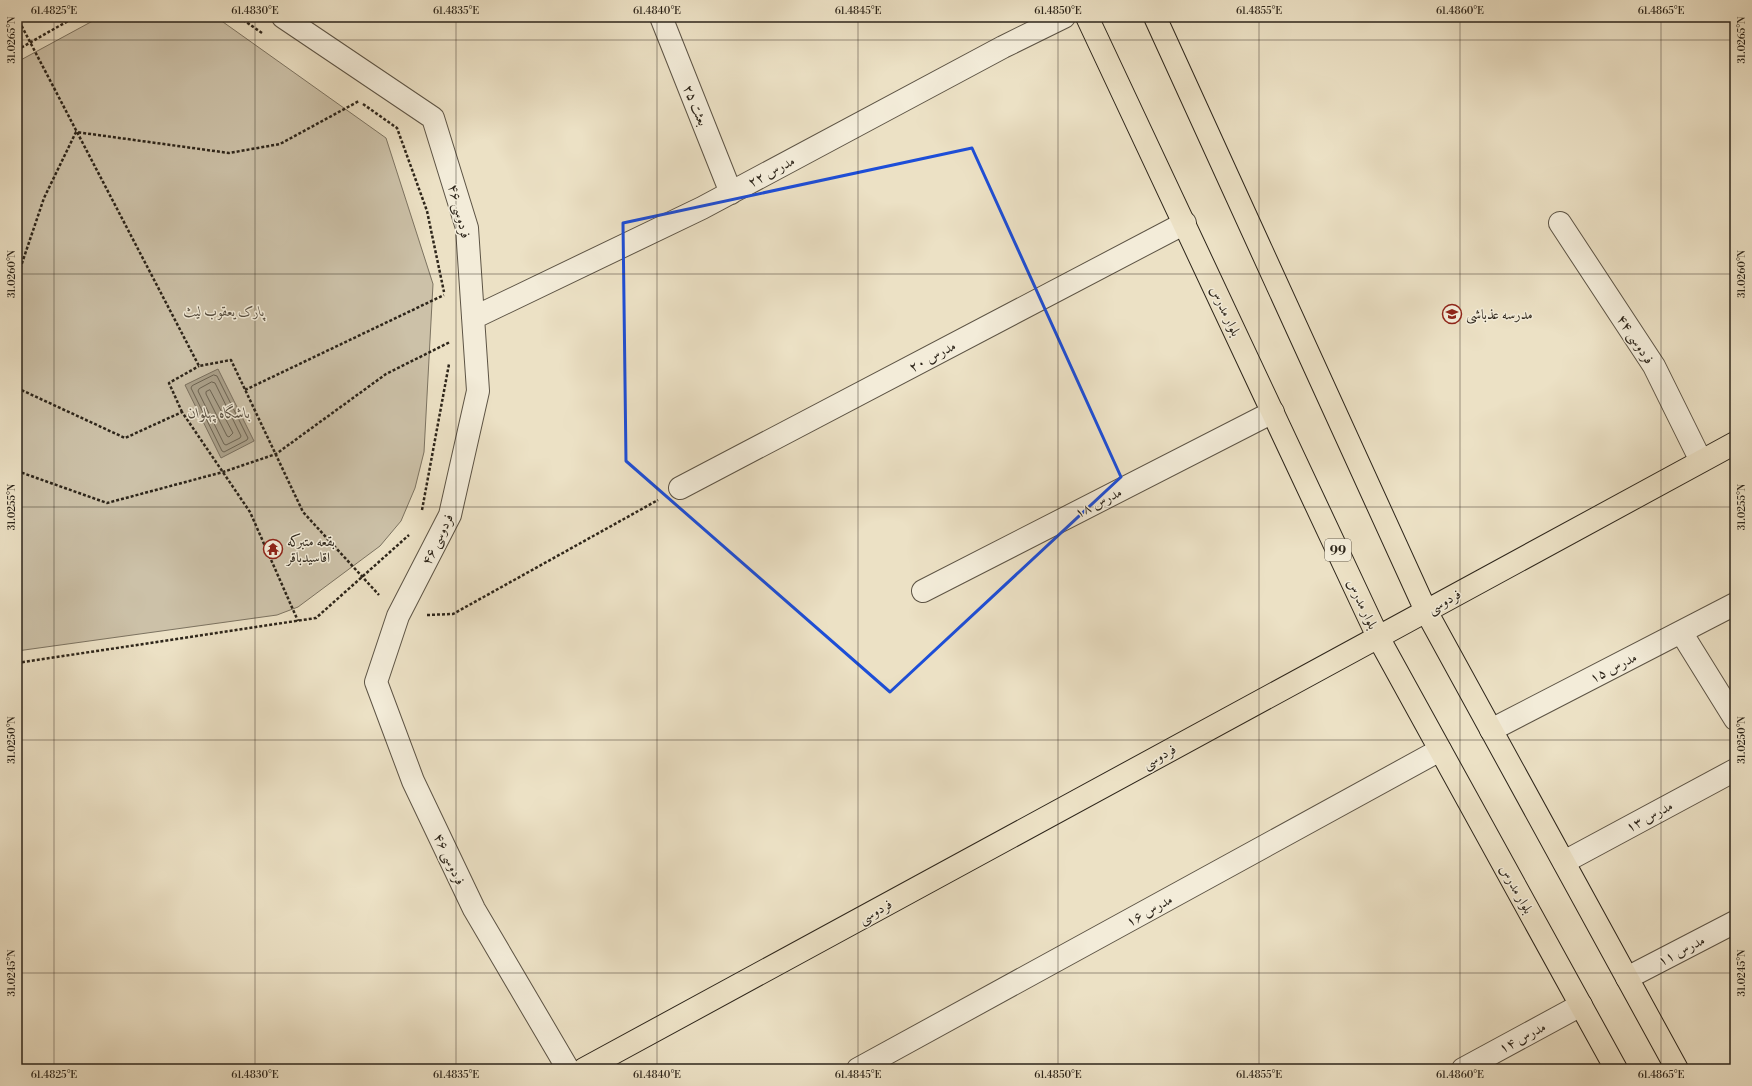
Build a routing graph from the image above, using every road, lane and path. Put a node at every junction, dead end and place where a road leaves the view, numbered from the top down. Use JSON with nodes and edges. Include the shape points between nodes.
{"nodes":[{"id":1,"x":17,"y":17,"type":"edge"},
{"id":2,"x":75,"y":17,"type":"edge"},
{"id":3,"x":239,"y":17,"type":"edge"},
{"id":4,"x":283,"y":17,"type":"edge"},
{"id":5,"x":661,"y":17,"type":"edge"},
{"id":6,"x":1064,"y":17,"type":"edge"},
{"id":7,"x":1087,"y":17,"type":"edge"},
{"id":8,"x":1155,"y":17,"type":"edge"},
{"id":9,"x":263,"y":34,"type":"dead end"},
{"id":10,"x":30,"y":43,"type":"junction"},
{"id":11,"x":17,"y":50,"type":"edge"},
{"id":12,"x":353,"y":97,"type":"dead end"},
{"id":13,"x":359,"y":101,"type":"junction"},
{"id":14,"x":76,"y":132,"type":"junction"},
{"id":15,"x":731,"y":193,"type":"junction"},
{"id":16,"x":1185,"y":223,"type":"junction"},
{"id":17,"x":1560,"y":223,"type":"dead end"},
{"id":18,"x":17,"y":278,"type":"edge"},
{"id":19,"x":444,"y":295,"type":"junction"},
{"id":20,"x":446,"y":302,"type":"dead end"},
{"id":21,"x":473,"y":318,"type":"junction"},
{"id":22,"x":452,"y":348,"type":"dead end"},
{"id":23,"x":449,"y":363,"type":"dead end"},
{"id":24,"x":199,"y":366,"type":"junction"},
{"id":25,"x":17,"y":388,"type":"edge"},
{"id":26,"x":245,"y":390,"type":"junction"},
{"id":27,"x":182,"y":412,"type":"junction"},
{"id":28,"x":1273,"y":412,"type":"junction"},
{"id":29,"x":1735,"y":443,"type":"edge"},
{"id":30,"x":276,"y":454,"type":"junction"},
{"id":31,"x":1701,"y":462,"type":"junction"},
{"id":32,"x":17,"y":471,"type":"edge"},
{"id":33,"x":223,"y":472,"type":"junction"},
{"id":34,"x":680,"y":488,"type":"joint"},
{"id":35,"x":422,"y":511,"type":"dead end"},
{"id":36,"x":413,"y":531,"type":"dead end"},
{"id":37,"x":363,"y":577,"type":"junction"},
{"id":38,"x":924,"y":591,"type":"dead end"},
{"id":39,"x":1735,"y":604,"type":"edge"},
{"id":40,"x":1426,"y":611,"type":"junction"},
{"id":41,"x":398,"y":616,"type":"junction"},
{"id":42,"x":298,"y":621,"type":"junction"},
{"id":43,"x":1681,"y":632,"type":"junction"},
{"id":44,"x":1378,"y":637,"type":"junction"},
{"id":45,"x":17,"y":663,"type":"edge"},
{"id":46,"x":1735,"y":719,"type":"edge"},
{"id":47,"x":1491,"y":730,"type":"junction"},
{"id":48,"x":1440,"y":750,"type":"junction"},
{"id":49,"x":1735,"y":770,"type":"edge"},
{"id":50,"x":1564,"y":862,"type":"junction"},
{"id":51,"x":1735,"y":922,"type":"edge"},
{"id":52,"x":1627,"y":978,"type":"junction"},
{"id":53,"x":1581,"y":1005,"type":"junction"},
{"id":54,"x":568,"y":1069,"type":"edge"},
{"id":55,"x":584,"y":1069,"type":"edge"},
{"id":56,"x":858,"y":1069,"type":"edge"},
{"id":57,"x":1463,"y":1069,"type":"edge"},
{"id":58,"x":1616,"y":1069,"type":"edge"},
{"id":59,"x":1677,"y":1069,"type":"edge"}],
"edges":[{"from":1,"to":10,"type":"path"},
{"from":2,"to":10,"type":"path"},
{"from":3,"to":9,"type":"path"},
{"from":4,"to":21,"type":"street","name":"فردوسی ۴۶","via":[[433,118],[467,228]]},
{"from":5,"to":15,"type":"street","name":"بعثت ۲۵"},
{"from":6,"to":15,"type":"street","name":"مدرس ۲۲"},
{"from":7,"to":16,"type":"main road","name":"بلوار مدرس","number":"99"},
{"from":8,"to":40,"type":"main road"},
{"from":10,"to":11,"type":"path"},
{"from":10,"to":14,"type":"path"},
{"from":12,"to":13,"type":"path"},
{"from":13,"to":14,"type":"path","via":[[280,144],[229,153]]},
{"from":13,"to":19,"type":"path","via":[[397,128],[427,212]]},
{"from":14,"to":18,"type":"path","via":[[44,198]]},
{"from":14,"to":24,"type":"path"},
{"from":15,"to":21,"type":"street","name":"مدرس ۲۲"},
{"from":16,"to":28,"type":"main road","name":"بلوار مدرس","number":"99"},
{"from":16,"to":34,"type":"street","name":"مدرس ۲۰"},
{"from":17,"to":31,"type":"street","name":"فردوسی ۴۴","via":[[1654,366]]},
{"from":19,"to":20,"type":"path"},
{"from":19,"to":26,"type":"path"},
{"from":21,"to":41,"type":"street","name":"فردوسی ۴۶","via":[[478,391],[450,515]]},
{"from":22,"to":30,"type":"path","via":[[454,340],[386,374]]},
{"from":23,"to":35,"type":"path"},
{"from":24,"to":26,"type":"path","via":[[231,360]]},
{"from":24,"to":27,"type":"path","via":[[169,383]]},
{"from":25,"to":27,"type":"path","via":[[125,438]]},
{"from":26,"to":30,"type":"path"},
{"from":27,"to":33,"type":"path"},
{"from":28,"to":38,"type":"street","name":"مدرس ۱۸"},
{"from":28,"to":44,"type":"main road","name":"بلوار مدرس","number":"99"},
{"from":29,"to":31,"type":"main road","name":"فردوسی"},
{"from":30,"to":33,"type":"path"},
{"from":30,"to":37,"type":"path","via":[[303,512]]},
{"from":31,"to":40,"type":"main road","name":"فردوسی"},
{"from":32,"to":33,"type":"path","via":[[106,504]]},
{"from":33,"to":42,"type":"path","via":[[250,512]]},
{"from":34,"to":41,"type":"path","via":[[453,614]]},
{"from":36,"to":37,"type":"path"},
{"from":37,"to":41,"type":"path"},
{"from":37,"to":42,"type":"path","via":[[316,618]]},
{"from":39,"to":43,"type":"street","name":"مدرس ۱۵"},
{"from":40,"to":44,"type":"main road","name":"فردوسی"},
{"from":40,"to":47,"type":"main road"},
{"from":41,"to":54,"type":"street","name":"فردوسی ۴۶","via":[[376,682],[411,774],[474,909]]},
{"from":42,"to":45,"type":"path"},
{"from":43,"to":46,"type":"street"},
{"from":43,"to":47,"type":"street","name":"مدرس ۱۵"},
{"from":44,"to":48,"type":"main road","name":"بلوار مدرس","number":"99"},
{"from":44,"to":55,"type":"main road","name":"فردوسی"},
{"from":47,"to":50,"type":"main road"},
{"from":48,"to":53,"type":"main road","name":"بلوار مدرس","number":"99"},
{"from":48,"to":56,"type":"street","name":"مدرس ۱۶"},
{"from":49,"to":50,"type":"street","name":"مدرس ۱۳"},
{"from":50,"to":52,"type":"main road"},
{"from":51,"to":52,"type":"street","name":"مدرس ۱۱"},
{"from":52,"to":59,"type":"main road"},
{"from":53,"to":57,"type":"street","name":"مدرس ۱۴"},
{"from":53,"to":58,"type":"main road","name":"بلوار مدرس","number":"99"}]}
